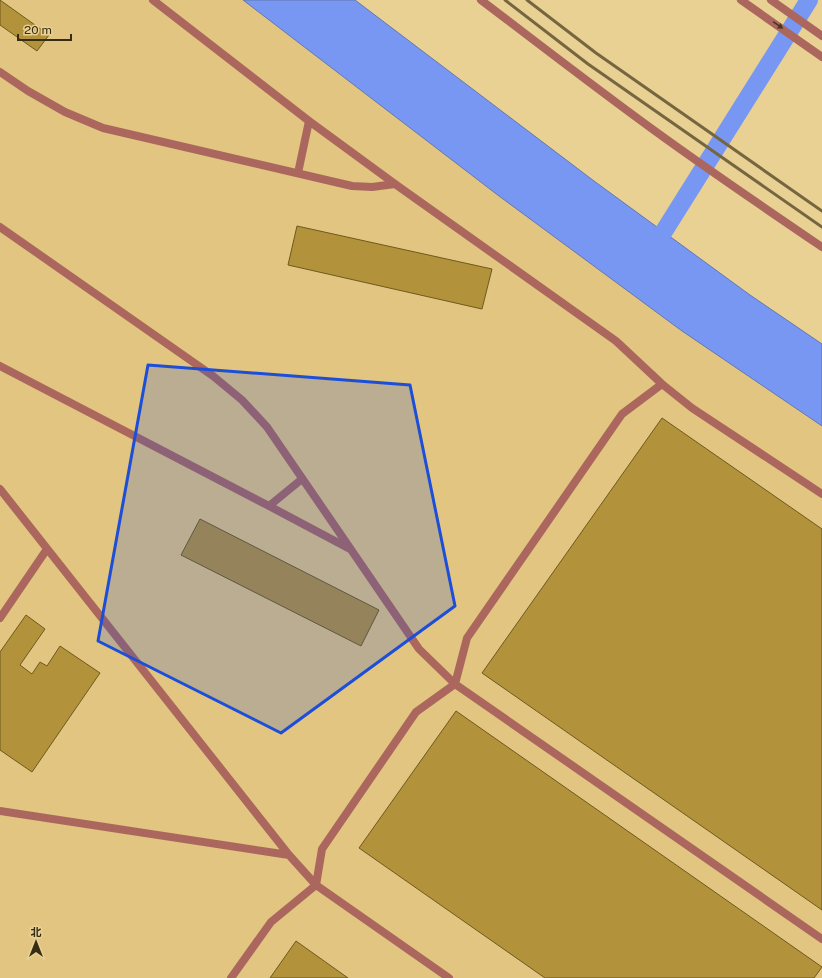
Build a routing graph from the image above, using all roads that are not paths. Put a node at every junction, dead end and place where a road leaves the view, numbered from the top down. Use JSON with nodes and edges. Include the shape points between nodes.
{"nodes":[{"id":1,"x":152,"y":0,"type":"edge"},
{"id":2,"x":481,"y":0,"type":"edge"},
{"id":3,"x":741,"y":0,"type":"edge"},
{"id":4,"x":771,"y":0,"type":"edge"},
{"id":5,"x":822,"y":36,"type":"edge"},
{"id":6,"x":822,"y":57,"type":"edge"},
{"id":7,"x":0,"y":72,"type":"edge"},
{"id":8,"x":309,"y":121,"type":"junction"},
{"id":9,"x":298,"y":173,"type":"junction"},
{"id":10,"x":395,"y":184,"type":"junction"},
{"id":11,"x":0,"y":227,"type":"edge"},
{"id":12,"x":822,"y":247,"type":"edge"},
{"id":13,"x":0,"y":366,"type":"edge"},
{"id":14,"x":662,"y":384,"type":"junction"},
{"id":15,"x":302,"y":479,"type":"junction"},
{"id":16,"x":0,"y":489,"type":"edge"},
{"id":17,"x":822,"y":494,"type":"edge"},
{"id":18,"x":269,"y":506,"type":"junction"},
{"id":19,"x":47,"y":549,"type":"junction"},
{"id":20,"x":352,"y":551,"type":"junction"},
{"id":21,"x":0,"y":618,"type":"edge"},
{"id":22,"x":455,"y":684,"type":"junction"},
{"id":23,"x":0,"y":811,"type":"edge"},
{"id":24,"x":289,"y":855,"type":"junction"},
{"id":25,"x":316,"y":885,"type":"junction"},
{"id":26,"x":822,"y":939,"type":"edge"},
{"id":27,"x":231,"y":978,"type":"edge"},
{"id":28,"x":449,"y":978,"type":"edge"}],
"edges":[{"from":1,"to":8,"type":"street"},
{"from":2,"to":12,"type":"street","via":[[673,144]]},
{"from":3,"to":6,"type":"street","one_way":true},
{"from":4,"to":5,"type":"street"},
{"from":7,"to":9,"type":"street","via":[[65,112],[104,128]]},
{"from":8,"to":9,"type":"street"},
{"from":8,"to":10,"type":"street"},
{"from":9,"to":10,"type":"street","via":[[352,186]]},
{"from":10,"to":14,"type":"street","via":[[616,340]]},
{"from":11,"to":15,"type":"street","via":[[213,376],[242,400],[267,427]]},
{"from":13,"to":18,"type":"street"},
{"from":14,"to":17,"type":"street","via":[[692,408]]},
{"from":14,"to":22,"type":"street","via":[[622,414],[480,619],[467,638]]},
{"from":15,"to":18,"type":"street"},
{"from":15,"to":20,"type":"street"},
{"from":16,"to":19,"type":"street"},
{"from":18,"to":20,"type":"street"},
{"from":19,"to":21,"type":"street"},
{"from":19,"to":24,"type":"street"},
{"from":20,"to":22,"type":"street","via":[[419,649]]},
{"from":22,"to":25,"type":"street","via":[[416,712],[322,849]]},
{"from":22,"to":26,"type":"street"},
{"from":23,"to":24,"type":"street"},
{"from":24,"to":25,"type":"street"},
{"from":25,"to":27,"type":"street","via":[[271,922]]},
{"from":25,"to":28,"type":"street"}]}
